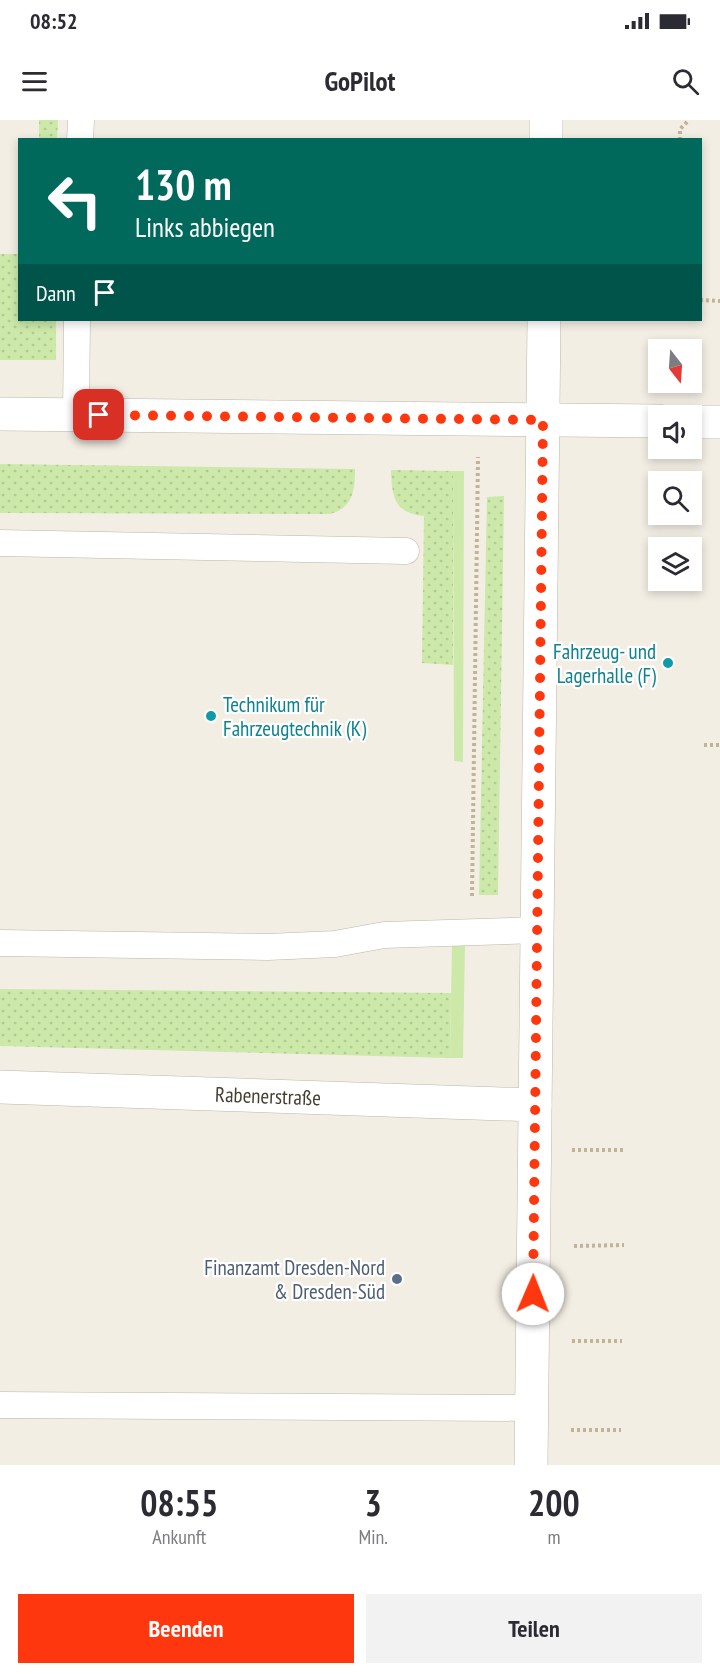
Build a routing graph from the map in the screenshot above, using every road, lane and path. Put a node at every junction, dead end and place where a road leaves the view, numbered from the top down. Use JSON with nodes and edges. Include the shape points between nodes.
{"nodes":[{"id":1,"x":81,"y":120,"type":"edge"},
{"id":2,"x":546,"y":120,"type":"edge"},
{"id":3,"x":689,"y":120,"type":"edge"},
{"id":4,"x":80,"y":138,"type":"edge"},
{"id":5,"x":546,"y":138,"type":"edge"},
{"id":6,"x":680,"y":138,"type":"edge"},
{"id":7,"x":702,"y":300,"type":"edge"},
{"id":8,"x":720,"y":301,"type":"edge"},
{"id":9,"x":77,"y":321,"type":"edge"},
{"id":10,"x":544,"y":321,"type":"edge"},
{"id":11,"x":0,"y":414,"type":"edge"},
{"id":12,"x":76,"y":415,"type":"junction"},
{"id":13,"x":479,"y":419,"type":"junction"},
{"id":14,"x":543,"y":420,"type":"junction"},
{"id":15,"x":648,"y":421,"type":"edge"},
{"id":16,"x":702,"y":422,"type":"edge"},
{"id":17,"x":720,"y":422,"type":"edge"},
{"id":18,"x":0,"y":543,"type":"edge"},
{"id":19,"x":406,"y":551,"type":"dead end"},
{"id":20,"x":704,"y":746,"type":"dead end"},
{"id":21,"x":720,"y":746,"type":"edge"},
{"id":22,"x":537,"y":930,"type":"junction"},
{"id":23,"x":472,"y":933,"type":"junction"},
{"id":24,"x":0,"y":943,"type":"edge"},
{"id":25,"x":0,"y":1086,"type":"edge"},
{"id":26,"x":535,"y":1105,"type":"junction"},
{"id":27,"x":535,"y":1150,"type":"junction"},
{"id":28,"x":626,"y":1150,"type":"dead end"},
{"id":29,"x":624,"y":1245,"type":"dead end"},
{"id":30,"x":534,"y":1247,"type":"junction"},
{"id":31,"x":622,"y":1341,"type":"dead end"},
{"id":32,"x":532,"y":1342,"type":"junction"},
{"id":33,"x":0,"y":1405,"type":"edge"},
{"id":34,"x":532,"y":1418,"type":"junction"},
{"id":35,"x":621,"y":1430,"type":"dead end"},
{"id":36,"x":531,"y":1465,"type":"edge"}],
"edges":[{"from":1,"to":4,"type":"lane"},
{"from":2,"to":5,"type":"street"},
{"from":3,"to":6,"type":"path","via":[[680,129]]},
{"from":7,"to":8,"type":"path"},
{"from":9,"to":12,"type":"lane"},
{"from":10,"to":14,"type":"street"},
{"from":11,"to":12,"type":"street"},
{"from":12,"to":13,"type":"street"},
{"from":13,"to":14,"type":"street"},
{"from":13,"to":23,"type":"path"},
{"from":14,"to":15,"type":"street"},
{"from":14,"to":22,"type":"street"},
{"from":16,"to":17,"type":"street"},
{"from":18,"to":19,"type":"lane"},
{"from":20,"to":21,"type":"path"},
{"from":22,"to":23,"type":"lane"},
{"from":22,"to":26,"type":"street"},
{"from":23,"to":24,"type":"lane","via":[[384,935],[335,944],[268,947]]},
{"from":25,"to":26,"type":"street","name":"Rabenerstraße"},
{"from":26,"to":27,"type":"street"},
{"from":27,"to":28,"type":"path"},
{"from":27,"to":30,"type":"street"},
{"from":29,"to":30,"type":"path"},
{"from":30,"to":32,"type":"street"},
{"from":31,"to":32,"type":"path"},
{"from":32,"to":34,"type":"street"},
{"from":33,"to":34,"type":"lane"},
{"from":34,"to":35,"type":"path"},
{"from":34,"to":36,"type":"street"}]}
